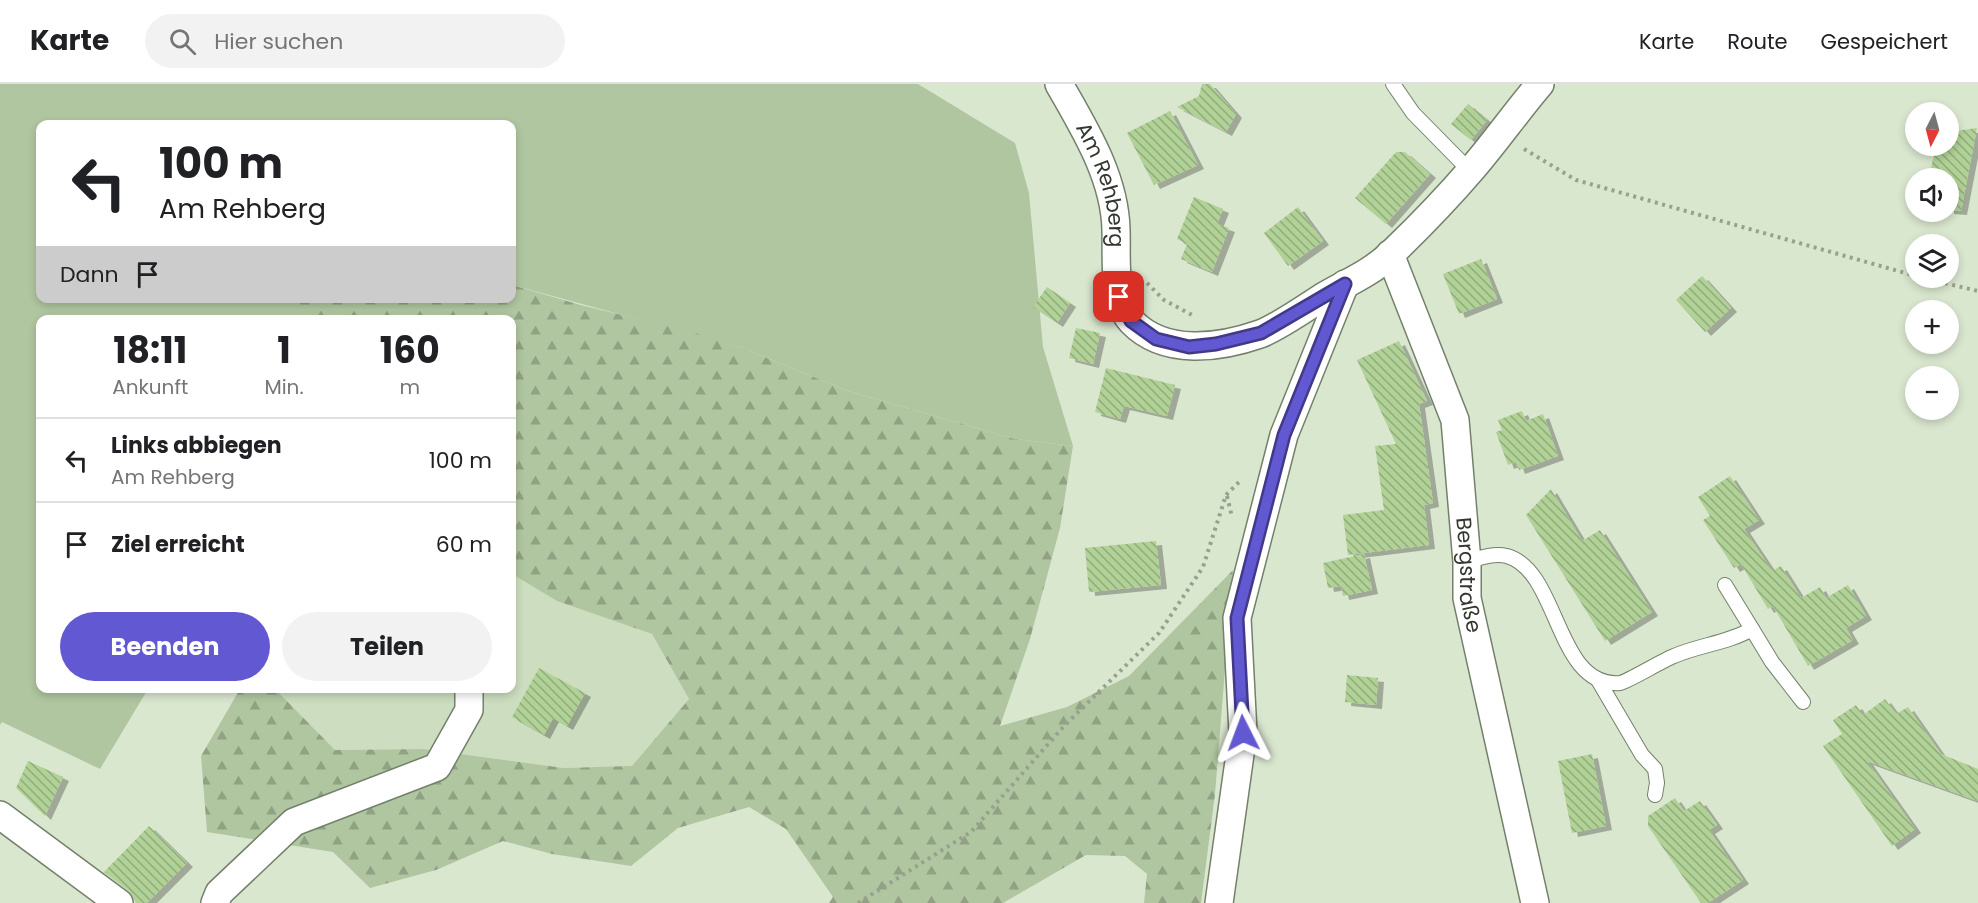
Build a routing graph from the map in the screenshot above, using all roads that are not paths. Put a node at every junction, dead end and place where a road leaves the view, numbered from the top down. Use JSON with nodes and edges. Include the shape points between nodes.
{"nodes":[{"id":1,"x":1059,"y":84,"type":"edge"},
{"id":2,"x":1393,"y":84,"type":"edge"},
{"id":3,"x":1540,"y":84,"type":"edge"},
{"id":4,"x":1470,"y":171,"type":"junction"},
{"id":5,"x":1390,"y":254,"type":"junction"},
{"id":6,"x":1356,"y":279,"type":"junction"},
{"id":7,"x":1467,"y":562,"type":"junction"},
{"id":8,"x":1725,"y":585,"type":"dead end"},
{"id":9,"x":1752,"y":629,"type":"junction"},
{"id":10,"x":1598,"y":680,"type":"junction"},
{"id":11,"x":469,"y":693,"type":"edge"},
{"id":12,"x":1803,"y":702,"type":"dead end"},
{"id":13,"x":1655,"y":795,"type":"dead end"},
{"id":14,"x":0,"y":815,"type":"edge"},
{"id":15,"x":119,"y":903,"type":"edge"},
{"id":16,"x":215,"y":903,"type":"edge"},
{"id":17,"x":1219,"y":903,"type":"edge"},
{"id":18,"x":1534,"y":903,"type":"edge"}],
"edges":[{"from":1,"to":6,"type":"street","name":"Am Rehberg","via":[[1111,189],[1119,297],[1131,321],[1156,339],[1189,347],[1261,333]]},
{"from":2,"to":4,"type":"lane","via":[[1413,113]]},
{"from":3,"to":4,"type":"street","name":"Am Rehberg"},
{"from":4,"to":5,"type":"street","name":"Am Rehberg"},
{"from":5,"to":6,"type":"street","name":"Am Rehberg"},
{"from":5,"to":7,"type":"street","name":"Bergstraße","via":[[1455,420]]},
{"from":6,"to":17,"type":"street","via":[[1284,435],[1237,618],[1243,733]]},
{"from":7,"to":10,"type":"lane","via":[[1491,555],[1507,556],[1522,564],[1535,580],[1569,649]]},
{"from":7,"to":18,"type":"street","name":"Bergstraße","via":[[1467,598]]},
{"from":8,"to":9,"type":"lane"},
{"from":9,"to":10,"type":"lane","via":[[1673,656],[1622,683]]},
{"from":9,"to":12,"type":"lane"},
{"from":10,"to":13,"type":"lane","via":[[1654,769]]},
{"from":11,"to":16,"type":"street","via":[[468,710],[437,767],[294,822],[219,893]]},
{"from":14,"to":15,"type":"street"}]}
